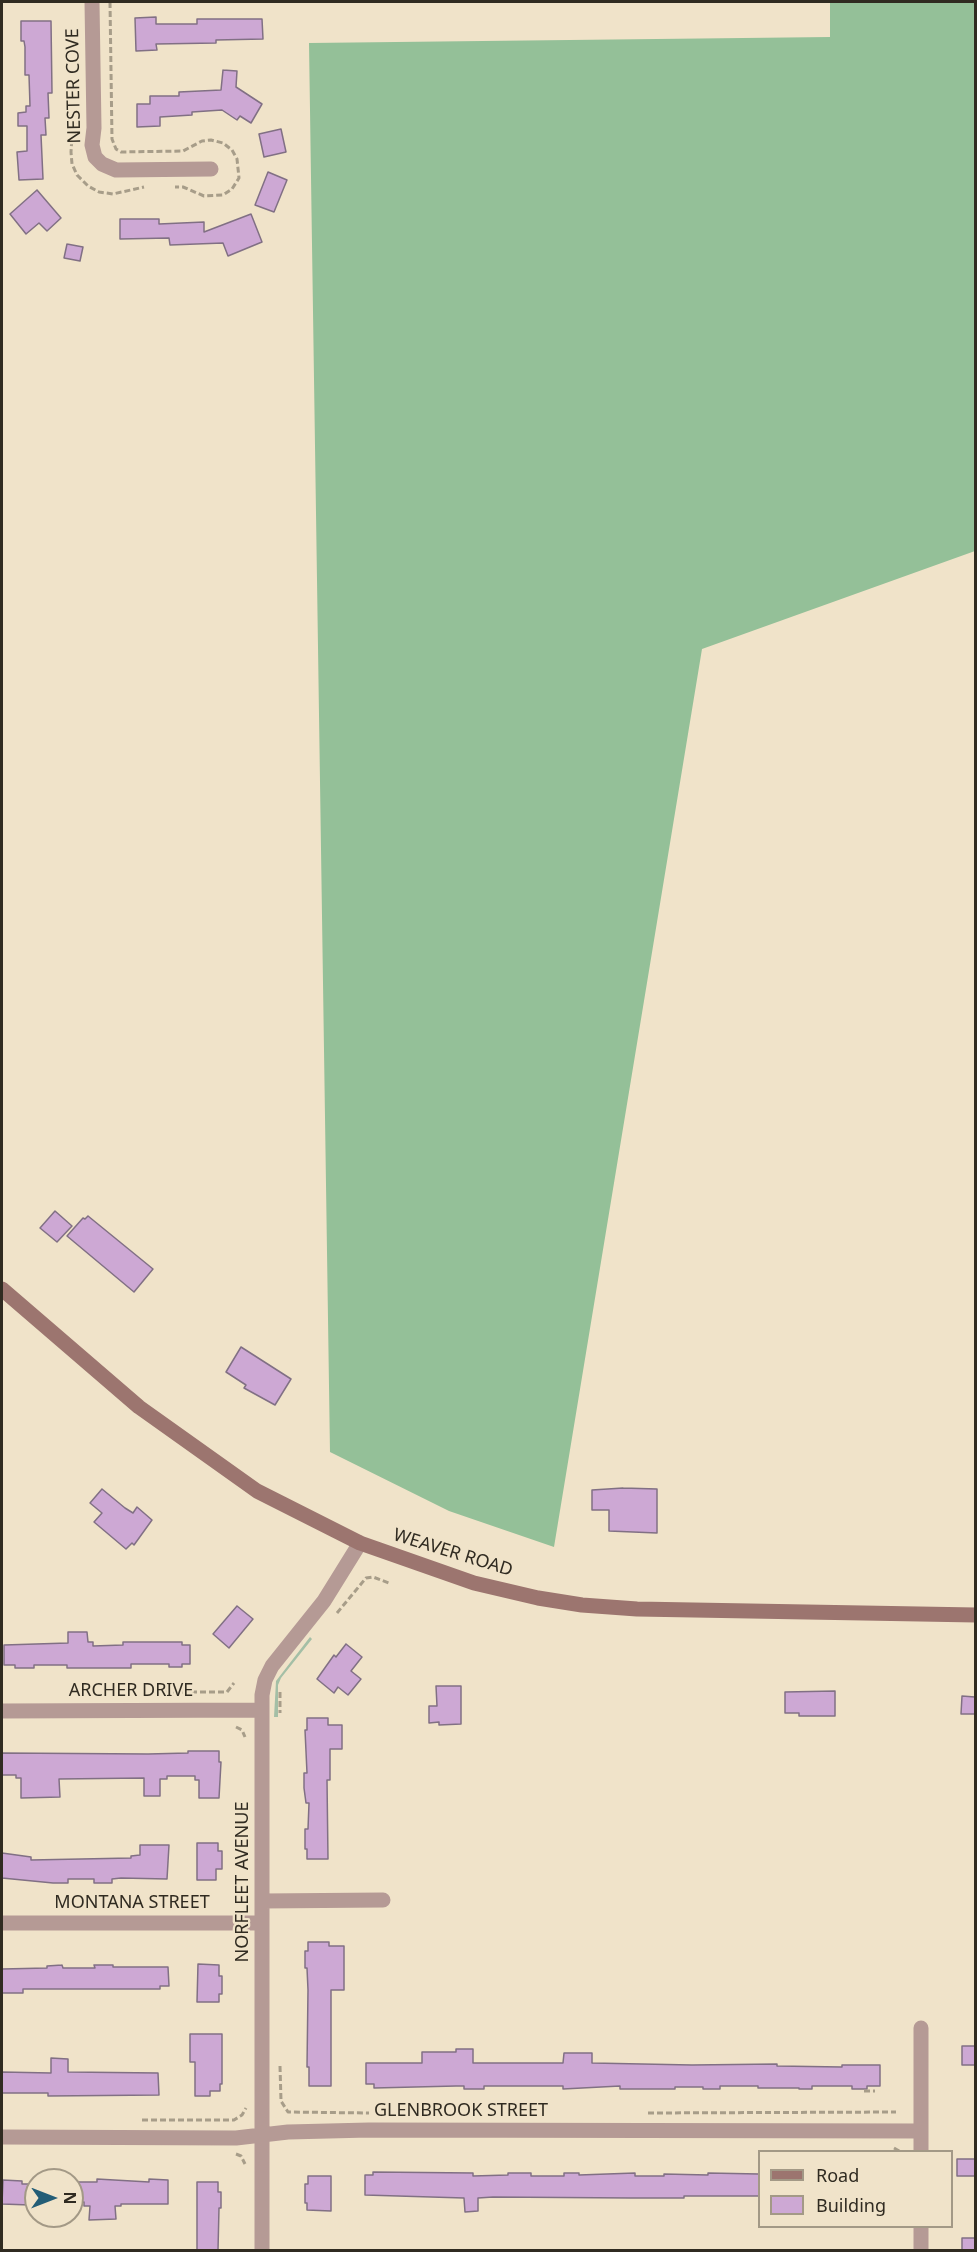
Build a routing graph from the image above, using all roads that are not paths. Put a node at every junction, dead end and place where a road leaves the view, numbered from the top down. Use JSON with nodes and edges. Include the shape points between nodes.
{"nodes":[{"id":1,"x":92,"y":2,"type":"edge"},
{"id":2,"x":211,"y":169,"type":"dead end"},
{"id":3,"x":2,"y":1289,"type":"edge"},
{"id":4,"x":360,"y":1544,"type":"junction"},
{"id":5,"x":975,"y":1615,"type":"edge"},
{"id":6,"x":262,"y":1710,"type":"junction"},
{"id":7,"x":2,"y":1711,"type":"edge"},
{"id":8,"x":383,"y":1900,"type":"dead end"},
{"id":9,"x":263,"y":1901,"type":"junction"},
{"id":10,"x":2,"y":1923,"type":"edge"},
{"id":11,"x":262,"y":1923,"type":"junction"},
{"id":12,"x":921,"y":2028,"type":"dead end"},
{"id":13,"x":921,"y":2131,"type":"junction"},
{"id":14,"x":263,"y":2134,"type":"junction"},
{"id":15,"x":2,"y":2137,"type":"edge"},
{"id":16,"x":921,"y":2150,"type":"edge"},
{"id":17,"x":921,"y":2228,"type":"edge"},
{"id":18,"x":262,"y":2250,"type":"edge"},
{"id":19,"x":921,"y":2250,"type":"edge"}],
"edges":[{"from":1,"to":2,"type":"street","name":"NESTER COVE","via":[[95,157],[116,170]]},
{"from":3,"to":4,"type":"main road","name":"WEAVER ROAD","via":[[139,1407],[257,1491]]},
{"from":4,"to":5,"type":"main road","name":"WEAVER ROAD","via":[[474,1583],[582,1605],[684,1611]]},
{"from":4,"to":6,"type":"street","name":"NORFLEET AVENUE","via":[[324,1601],[272,1666],[265,1680]]},
{"from":6,"to":7,"type":"street","name":"ARCHER DRIVE"},
{"from":6,"to":9,"type":"street","name":"NORFLEET AVENUE"},
{"from":8,"to":9,"type":"street"},
{"from":9,"to":11,"type":"street","name":"NORFLEET AVENUE"},
{"from":10,"to":11,"type":"street","name":"MONTANA STREET"},
{"from":11,"to":14,"type":"street","name":"NORFLEET AVENUE"},
{"from":12,"to":13,"type":"street"},
{"from":13,"to":14,"type":"street","name":"GLENBROOK STREET","via":[[369,2130]]},
{"from":13,"to":16,"type":"street"},
{"from":14,"to":15,"type":"street","name":"GLENBROOK STREET","via":[[236,2138]]},
{"from":14,"to":18,"type":"street","name":"NORFLEET AVENUE"},
{"from":17,"to":19,"type":"street"}]}
